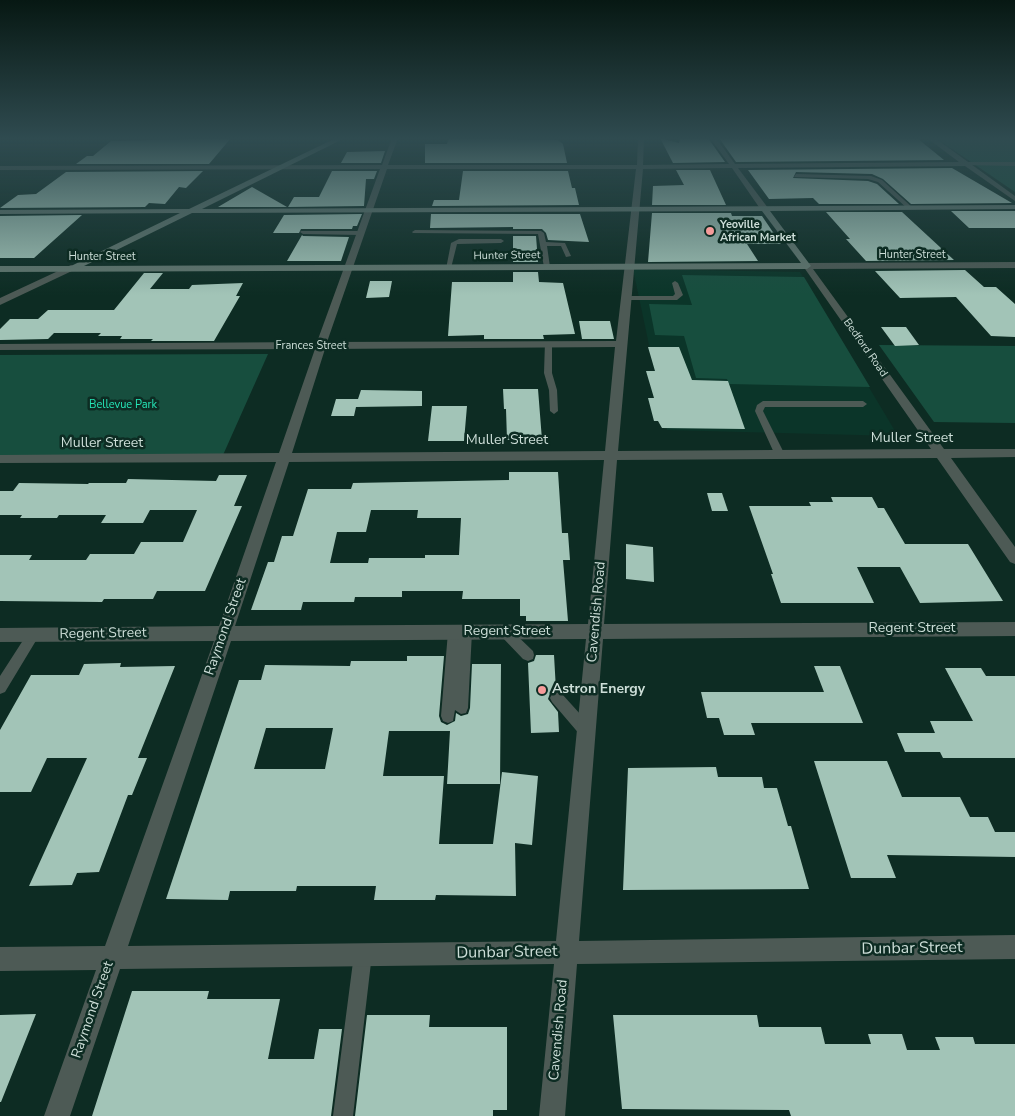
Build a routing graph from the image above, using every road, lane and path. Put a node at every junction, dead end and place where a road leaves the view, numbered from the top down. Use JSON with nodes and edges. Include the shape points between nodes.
{"nodes":[{"id":1,"x":232,"y":190,"type":"edge"},
{"id":2,"x":376,"y":190,"type":"edge"},
{"id":3,"x":637,"y":190,"type":"edge"},
{"id":4,"x":751,"y":190,"type":"edge"},
{"id":5,"x":889,"y":190,"type":"edge"},
{"id":6,"x":1004,"y":190,"type":"edge"},
{"id":7,"x":1015,"y":198,"type":"edge"},
{"id":8,"x":1015,"y":207,"type":"edge"},
{"id":9,"x":764,"y":208,"type":"junction"},
{"id":10,"x":910,"y":208,"type":"junction"},
{"id":11,"x":634,"y":209,"type":"junction"},
{"id":12,"x":190,"y":210,"type":"junction"},
{"id":13,"x":369,"y":210,"type":"junction"},
{"id":14,"x":0,"y":212,"type":"edge"},
{"id":15,"x":302,"y":232,"type":"dead end"},
{"id":16,"x":415,"y":232,"type":"dead end"},
{"id":17,"x":360,"y":233,"type":"junction"},
{"id":18,"x":501,"y":241,"type":"dead end"},
{"id":19,"x":543,"y":244,"type":"junction"},
{"id":20,"x":568,"y":256,"type":"dead end"},
{"id":21,"x":1015,"y":265,"type":"edge"},
{"id":22,"x":631,"y":266,"type":"junction"},
{"id":23,"x":807,"y":266,"type":"junction"},
{"id":24,"x":547,"y":267,"type":"junction"},
{"id":25,"x":71,"y":268,"type":"junction"},
{"id":26,"x":347,"y":268,"type":"junction"},
{"id":27,"x":448,"y":268,"type":"junction"},
{"id":28,"x":0,"y":269,"type":"edge"},
{"id":29,"x":675,"y":283,"type":"dead end"},
{"id":30,"x":627,"y":298,"type":"junction"},
{"id":31,"x":0,"y":302,"type":"edge"},
{"id":32,"x":548,"y":344,"type":"junction"},
{"id":33,"x":621,"y":344,"type":"junction"},
{"id":34,"x":0,"y":347,"type":"edge"},
{"id":35,"x":321,"y":347,"type":"junction"},
{"id":36,"x":863,"y":404,"type":"dead end"},
{"id":37,"x":554,"y":410,"type":"dead end"},
{"id":38,"x":1015,"y":453,"type":"edge"},
{"id":39,"x":940,"y":454,"type":"junction"},
{"id":40,"x":780,"y":455,"type":"junction"},
{"id":41,"x":612,"y":456,"type":"junction"},
{"id":42,"x":282,"y":458,"type":"junction"},
{"id":43,"x":0,"y":459,"type":"edge"},
{"id":44,"x":1015,"y":558,"type":"edge"},
{"id":45,"x":1015,"y":629,"type":"edge"},
{"id":46,"x":225,"y":632,"type":"junction"},
{"id":47,"x":460,"y":632,"type":"junction"},
{"id":48,"x":505,"y":632,"type":"junction"},
{"id":49,"x":595,"y":632,"type":"junction"},
{"id":50,"x":0,"y":635,"type":"edge"},
{"id":51,"x":33,"y":635,"type":"junction"},
{"id":52,"x":528,"y":655,"type":"dead end"},
{"id":53,"x":0,"y":688,"type":"edge"},
{"id":54,"x":557,"y":698,"type":"dead end"},
{"id":55,"x":462,"y":708,"type":"dead end"},
{"id":56,"x":448,"y":716,"type":"dead end"},
{"id":57,"x":586,"y":731,"type":"junction"},
{"id":58,"x":1015,"y":947,"type":"edge"},
{"id":59,"x":566,"y":952,"type":"junction"},
{"id":60,"x":363,"y":954,"type":"junction"},
{"id":61,"x":111,"y":958,"type":"junction"},
{"id":62,"x":0,"y":959,"type":"edge"},
{"id":63,"x":56,"y":1116,"type":"edge"},
{"id":64,"x":343,"y":1116,"type":"edge"},
{"id":65,"x":552,"y":1116,"type":"edge"}],
"edges":[{"from":1,"to":12,"type":"main road"},
{"from":2,"to":13,"type":"street","name":"Raymond Street"},
{"from":3,"to":11,"type":"street","name":"Cavendish Road"},
{"from":4,"to":9,"type":"street","name":"Bedford Road"},
{"from":5,"to":10,"type":"lane"},
{"from":6,"to":7,"type":"street"},
{"from":8,"to":10,"type":"main road"},
{"from":9,"to":10,"type":"main road"},
{"from":9,"to":11,"type":"main road"},
{"from":9,"to":23,"type":"main road","name":"Bedford Road"},
{"from":11,"to":13,"type":"main road"},
{"from":11,"to":22,"type":"street","name":"Cavendish Road"},
{"from":12,"to":13,"type":"main road"},
{"from":12,"to":14,"type":"main road"},
{"from":12,"to":25,"type":"main road"},
{"from":13,"to":17,"type":"street","name":"Raymond Street"},
{"from":15,"to":17,"type":"lane"},
{"from":16,"to":19,"type":"lane","via":[[534,232],[541,234]]},
{"from":17,"to":26,"type":"street","name":"Raymond Street"},
{"from":18,"to":27,"type":"lane","via":[[459,240],[454,243]]},
{"from":19,"to":20,"type":"lane","via":[[563,244]]},
{"from":19,"to":24,"type":"lane"},
{"from":21,"to":23,"type":"street","name":"Hunter Street"},
{"from":22,"to":23,"type":"main road","name":"Hunter Street"},
{"from":22,"to":24,"type":"main road","name":"Hunter Street"},
{"from":22,"to":30,"type":"street","name":"Cavendish Road"},
{"from":23,"to":39,"type":"street","name":"Bedford Road"},
{"from":24,"to":27,"type":"main road","name":"Hunter Street"},
{"from":25,"to":26,"type":"main road","name":"Hunter Street"},
{"from":25,"to":28,"type":"main road","name":"Hunter Street"},
{"from":25,"to":31,"type":"street"},
{"from":26,"to":27,"type":"main road","name":"Hunter Street"},
{"from":26,"to":35,"type":"street","name":"Raymond Street"},
{"from":29,"to":30,"type":"lane","via":[[679,295],[674,298]]},
{"from":30,"to":33,"type":"street","name":"Cavendish Road"},
{"from":32,"to":33,"type":"street","name":"Frances Street"},
{"from":32,"to":35,"type":"street","name":"Frances Street"},
{"from":32,"to":37,"type":"lane","via":[[548,373]]},
{"from":33,"to":41,"type":"street","name":"Cavendish Road"},
{"from":34,"to":35,"type":"street","name":"Frances Street"},
{"from":35,"to":42,"type":"street","name":"Raymond Street"},
{"from":36,"to":40,"type":"lane","via":[[763,404],[759,411]]},
{"from":38,"to":39,"type":"street","name":"Muller Street"},
{"from":39,"to":40,"type":"street","name":"Muller Street"},
{"from":39,"to":44,"type":"street","name":"Bedford Road"},
{"from":40,"to":41,"type":"street","name":"Muller Street"},
{"from":41,"to":42,"type":"street","name":"Muller Street"},
{"from":41,"to":49,"type":"street","name":"Cavendish Road"},
{"from":42,"to":43,"type":"street","name":"Muller Street"},
{"from":42,"to":46,"type":"street","name":"Raymond Street"},
{"from":45,"to":49,"type":"street","name":"Regent Street"},
{"from":46,"to":47,"type":"street","name":"Regent Street"},
{"from":46,"to":51,"type":"street","name":"Regent Street"},
{"from":46,"to":61,"type":"street","name":"Raymond Street"},
{"from":47,"to":48,"type":"street","name":"Regent Street"},
{"from":47,"to":55,"type":"lane"},
{"from":47,"to":56,"type":"lane"},
{"from":48,"to":49,"type":"street","name":"Regent Street"},
{"from":48,"to":52,"type":"lane"},
{"from":49,"to":57,"type":"street","name":"Cavendish Road"},
{"from":50,"to":51,"type":"street","name":"Regent Street"},
{"from":51,"to":53,"type":"lane"},
{"from":54,"to":57,"type":"lane"},
{"from":57,"to":59,"type":"street","name":"Cavendish Road"},
{"from":58,"to":59,"type":"street","name":"Dunbar Street"},
{"from":59,"to":60,"type":"street","name":"Dunbar Street"},
{"from":59,"to":65,"type":"street","name":"Cavendish Road"},
{"from":60,"to":61,"type":"street","name":"Dunbar Street"},
{"from":60,"to":64,"type":"lane"},
{"from":61,"to":62,"type":"street","name":"Dunbar Street"},
{"from":61,"to":63,"type":"street","name":"Raymond Street"}]}
